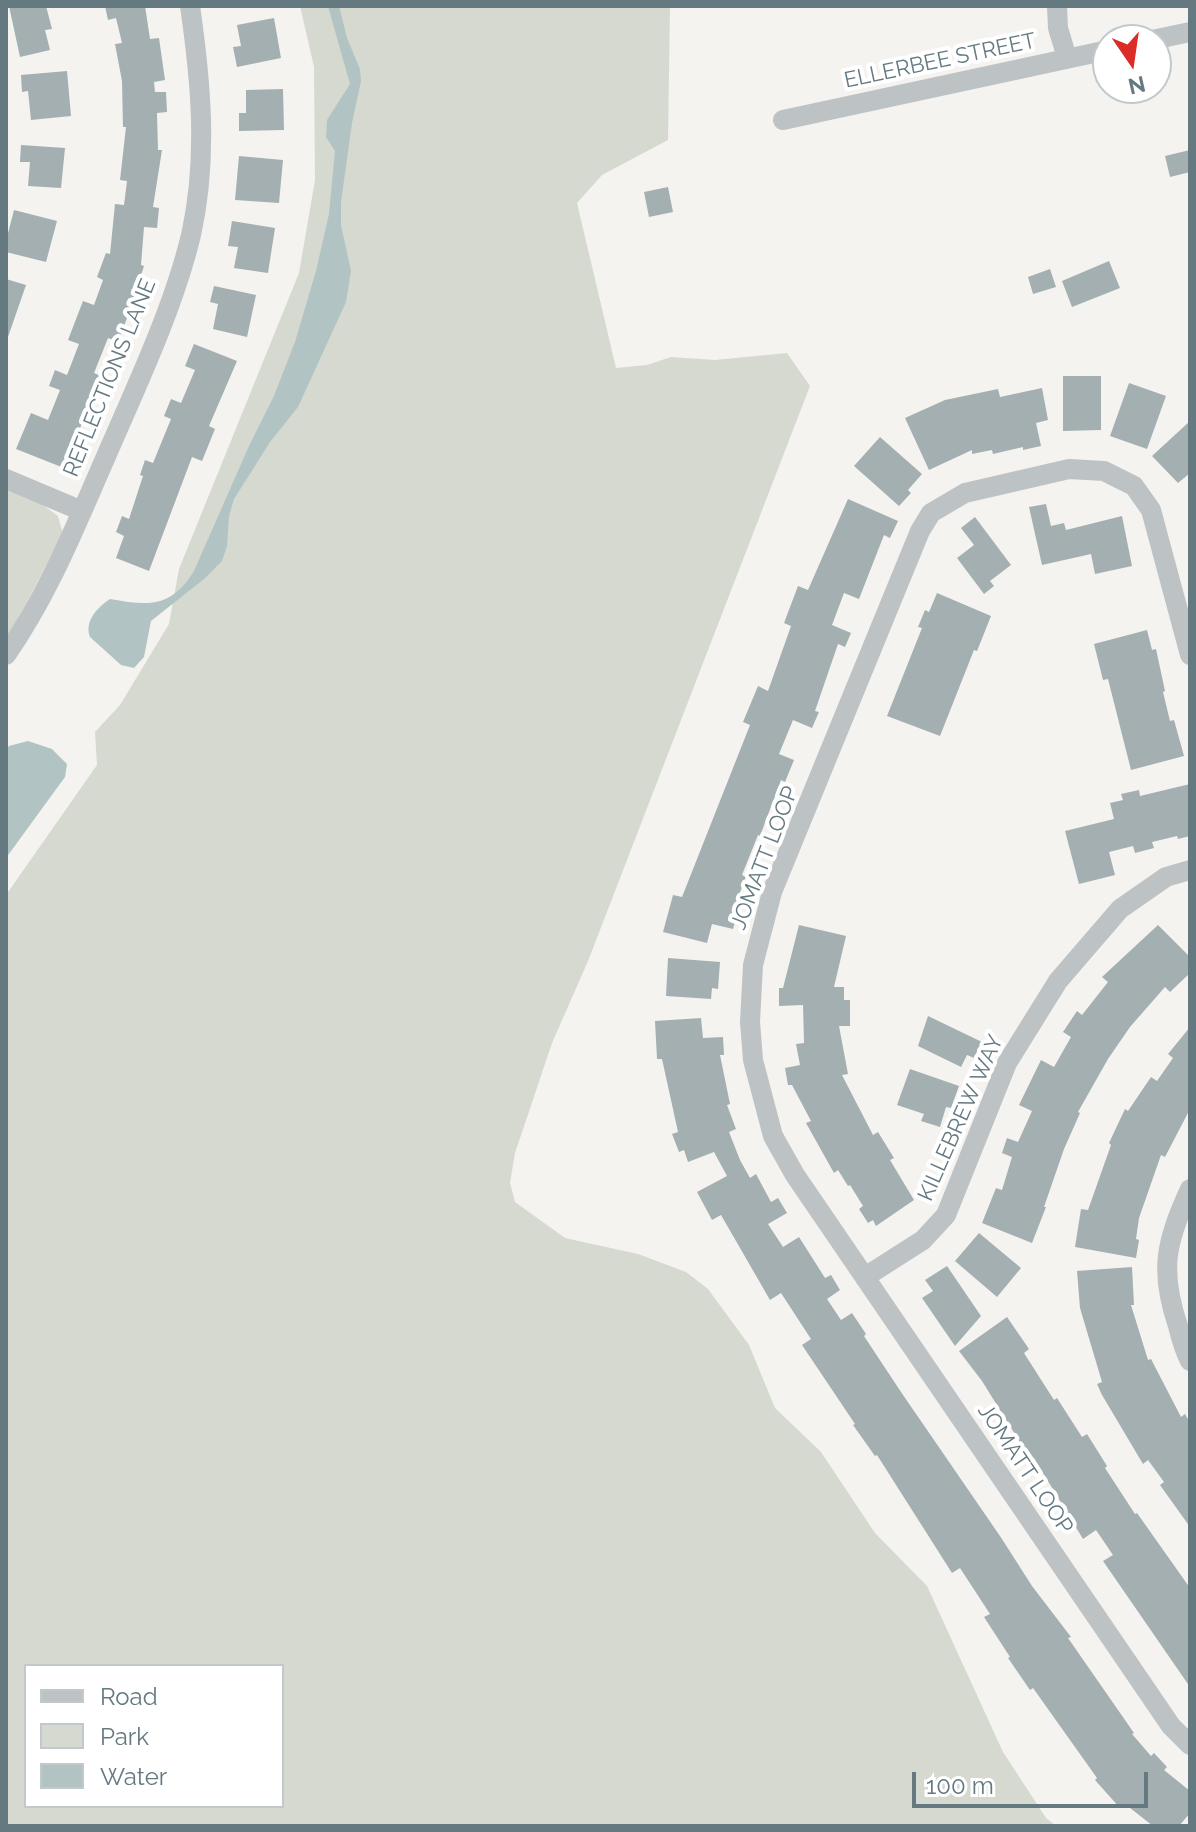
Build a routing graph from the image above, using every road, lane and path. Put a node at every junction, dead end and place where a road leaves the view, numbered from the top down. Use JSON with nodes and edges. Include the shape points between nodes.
{"nodes":[{"id":1,"x":190,"y":6,"type":"edge"},
{"id":2,"x":1057,"y":6,"type":"edge"},
{"id":3,"x":1092,"y":53,"type":"edge"},
{"id":4,"x":1067,"y":58,"type":"junction"},
{"id":5,"x":783,"y":120,"type":"dead end"},
{"id":6,"x":6,"y":479,"type":"edge"},
{"id":7,"x":82,"y":511,"type":"junction"},
{"id":8,"x":1185,"y":614,"type":"edge"},
{"id":9,"x":6,"y":655,"type":"edge"},
{"id":10,"x":1190,"y":655,"type":"edge"},
{"id":11,"x":1190,"y":870,"type":"edge"},
{"id":12,"x":1190,"y":1189,"type":"edge"},
{"id":13,"x":865,"y":1277,"type":"junction"},
{"id":14,"x":1190,"y":1361,"type":"edge"},
{"id":15,"x":1190,"y":1745,"type":"edge"}],
"edges":[{"from":1,"to":7,"type":"street","name":"REFLECTIONS LANE","via":[[200,73],[202,149],[191,234],[159,332]]},
{"from":2,"to":4,"type":"street"},
{"from":3,"to":4,"type":"street","name":"ELLERBEE STREET"},
{"from":4,"to":5,"type":"street","name":"ELLERBEE STREET"},
{"from":6,"to":7,"type":"street"},
{"from":7,"to":9,"type":"street","name":"REFLECTIONS LANE","via":[[31,619]]},
{"from":8,"to":10,"type":"street","name":"JOMATT LOOP"},
{"from":8,"to":13,"type":"street","name":"JOMATT LOOP","via":[[1151,510],[1134,486],[1104,471],[1069,469],[965,493],[931,513],[920,531],[772,892],[751,990],[753,1060],[773,1136]]},
{"from":11,"to":13,"type":"street","name":"KILLEBREW WAY","via":[[1166,877],[1120,909],[1058,981],[1007,1063],[946,1215],[923,1240]]},
{"from":12,"to":14,"type":"street","via":[[1168,1249],[1167,1293]]},
{"from":13,"to":15,"type":"street","name":"JOMATT LOOP","via":[[1171,1726]]}]}
